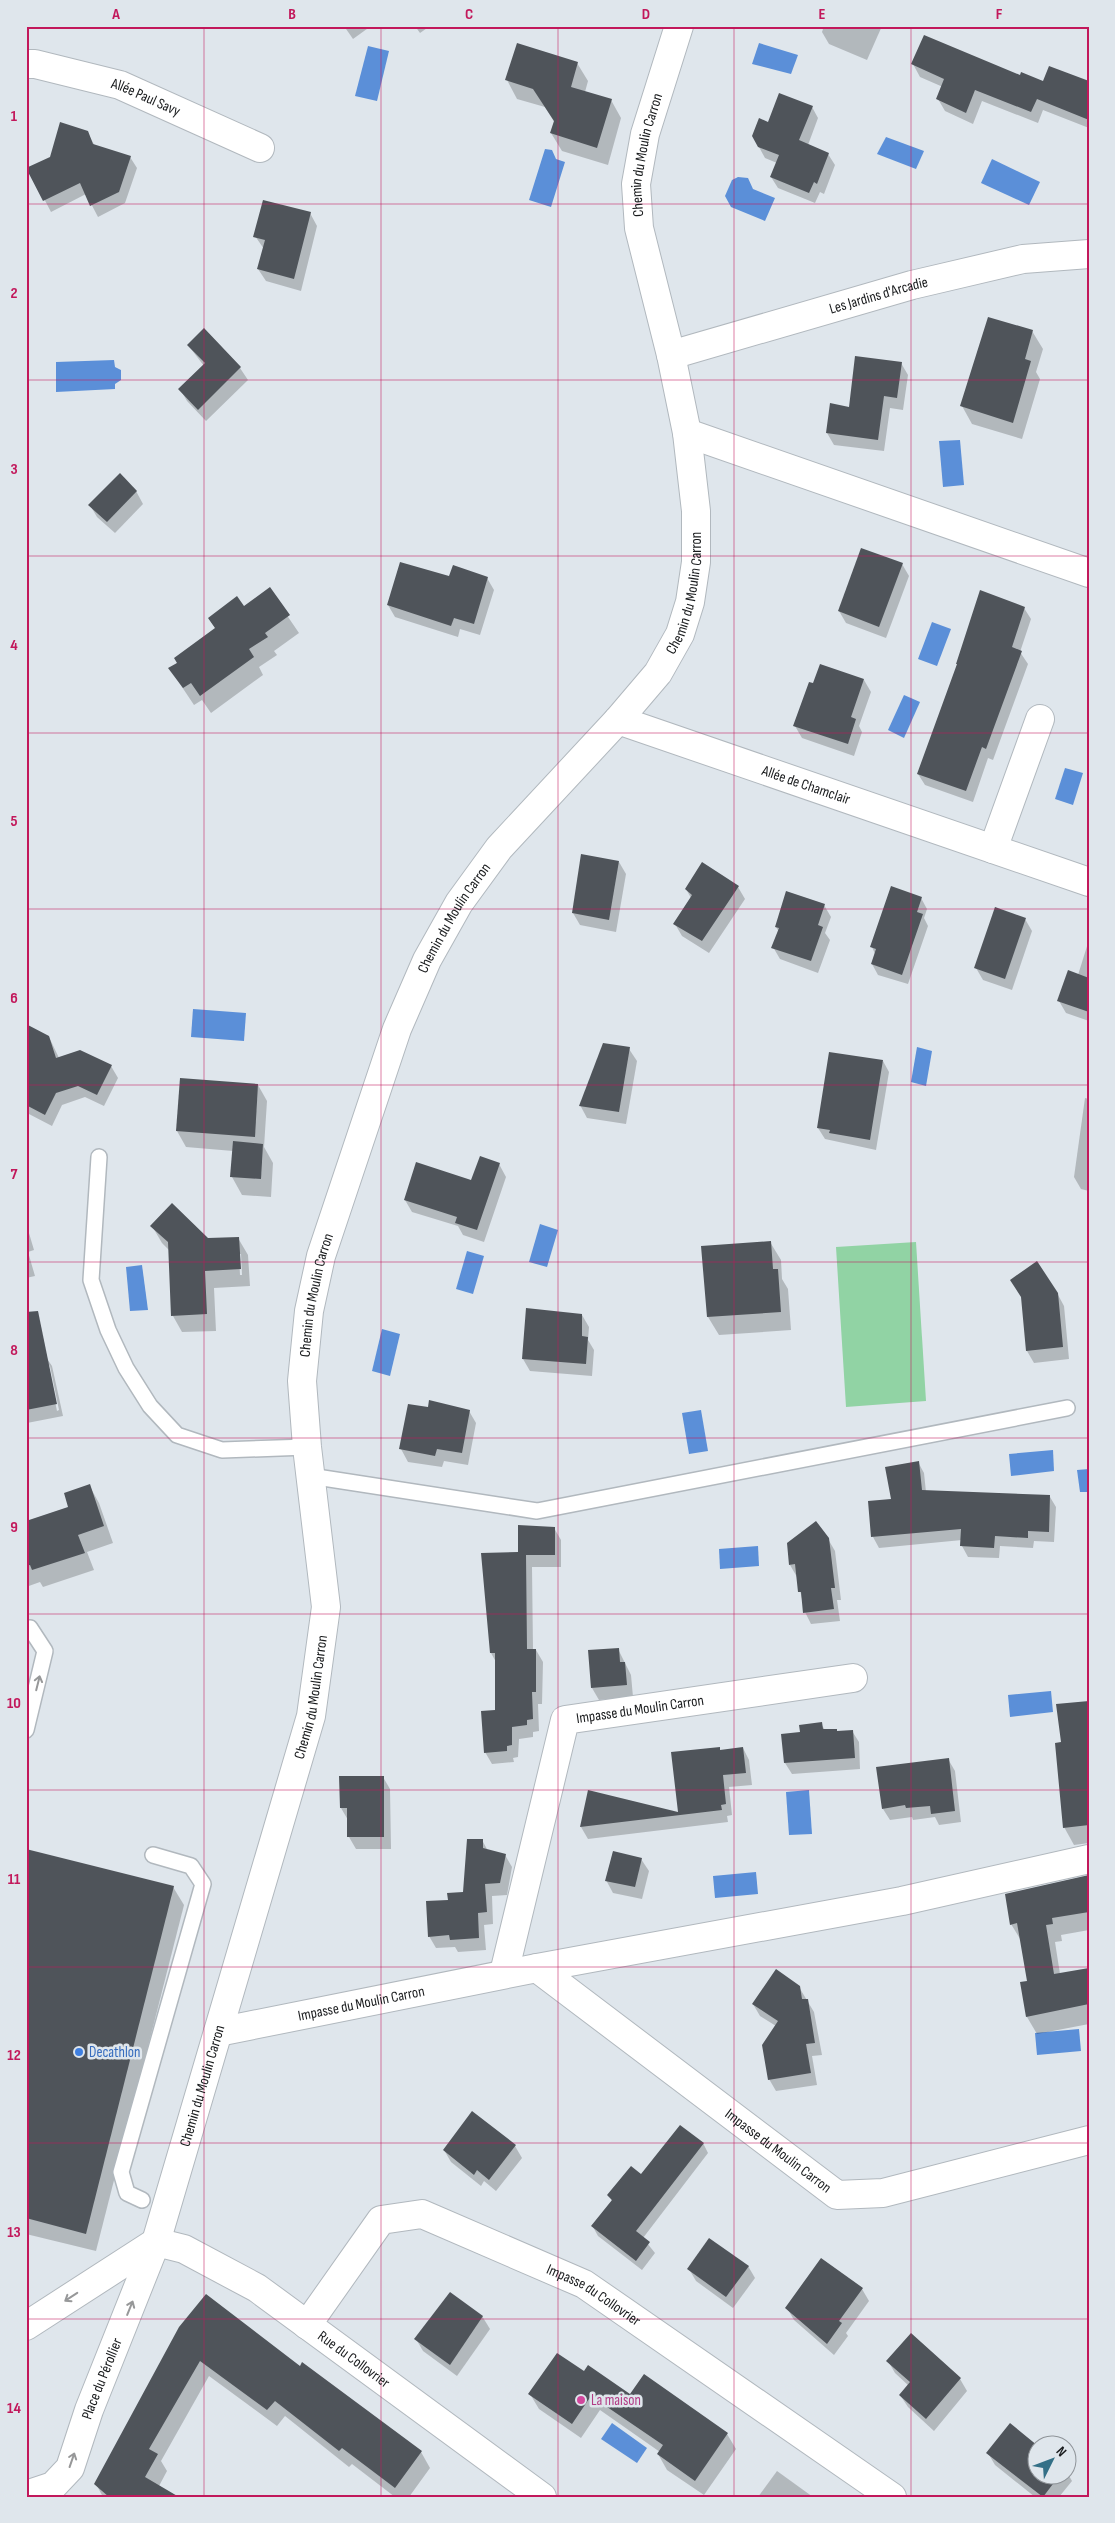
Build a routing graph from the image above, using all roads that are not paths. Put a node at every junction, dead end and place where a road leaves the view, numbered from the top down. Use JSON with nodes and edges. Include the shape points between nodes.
{"nodes":[{"id":1,"x":679,"y":26,"type":"edge"},
{"id":2,"x":26,"y":64,"type":"edge"},
{"id":3,"x":260,"y":148,"type":"dead end"},
{"id":4,"x":1089,"y":254,"type":"edge"},
{"id":5,"x":672,"y":355,"type":"junction"},
{"id":6,"x":688,"y":433,"type":"junction"},
{"id":7,"x":1089,"y":572,"type":"edge"},
{"id":8,"x":1040,"y":719,"type":"dead end"},
{"id":9,"x":618,"y":720,"type":"junction"},
{"id":10,"x":993,"y":849,"type":"junction"},
{"id":11,"x":1089,"y":882,"type":"edge"},
{"id":12,"x":99,"y":1157,"type":"dead end"},
{"id":13,"x":1067,"y":1408,"type":"dead end"},
{"id":14,"x":307,"y":1448,"type":"junction"},
{"id":15,"x":310,"y":1476,"type":"junction"},
{"id":16,"x":26,"y":1628,"type":"edge"},
{"id":17,"x":853,"y":1678,"type":"dead end"},
{"id":18,"x":26,"y":1730,"type":"edge"},
{"id":19,"x":153,"y":1855,"type":"dead end"},
{"id":20,"x":1089,"y":1859,"type":"edge"},
{"id":21,"x":537,"y":1968,"type":"junction"},
{"id":22,"x":504,"y":1973,"type":"junction"},
{"id":23,"x":218,"y":2032,"type":"junction"},
{"id":24,"x":1089,"y":2140,"type":"edge"},
{"id":25,"x":142,"y":2200,"type":"dead end"},
{"id":26,"x":156,"y":2242,"type":"junction"},
{"id":27,"x":306,"y":2325,"type":"junction"},
{"id":28,"x":26,"y":2326,"type":"edge"},
{"id":29,"x":26,"y":2495,"type":"edge"},
{"id":30,"x":542,"y":2497,"type":"edge"},
{"id":31,"x":892,"y":2497,"type":"edge"}],
"edges":[{"from":1,"to":5,"type":"street","name":"Chemin du Moulin Carron","via":[[645,134],[636,184],[638,228]]},
{"from":2,"to":3,"type":"street","name":"Allée Paul Savy","via":[[120,85]]},
{"from":4,"to":5,"type":"street","name":"Les Jardins d'Arcadie","via":[[1023,259],[912,285]]},
{"from":5,"to":6,"type":"street","name":"Chemin du Moulin Carron"},
{"from":6,"to":7,"type":"street"},
{"from":6,"to":9,"type":"street","name":"Chemin du Moulin Carron","via":[[696,511],[696,562],[690,602],[680,634],[658,673]]},
{"from":8,"to":10,"type":"street"},
{"from":9,"to":10,"type":"street","name":"Allée de Chamclair"},
{"from":9,"to":14,"type":"street","name":"Chemin du Moulin Carron","via":[[499,848],[459,903],[427,960],[405,1012],[321,1256],[309,1311],[302,1381]]},
{"from":10,"to":11,"type":"street","name":"Allée de Chamclair"},
{"from":12,"to":14,"type":"lane","via":[[91,1280],[108,1330],[126,1368],[150,1406],[177,1435],[222,1450]]},
{"from":13,"to":15,"type":"lane","via":[[537,1511]]},
{"from":14,"to":15,"type":"street","name":"Chemin du Moulin Carron"},
{"from":15,"to":23,"type":"street","name":"Chemin du Moulin Carron","via":[[326,1607],[311,1716]]},
{"from":18,"to":16,"type":"lane","one_way":true,"via":[[46,1650],[30,1628]]},
{"from":17,"to":22,"type":"street","name":"Impasse du Moulin Carron","via":[[565,1720]]},
{"from":19,"to":25,"type":"lane","via":[[191,1866],[203,1884],[121,2172],[127,2193]]},
{"from":20,"to":21,"type":"street","name":"Impasse du Moulin Carron","via":[[902,1901]]},
{"from":21,"to":22,"type":"street","name":"Impasse du Moulin Carron"},
{"from":21,"to":24,"type":"street","name":"Impasse du Moulin Carron","via":[[837,2195],[882,2194]]},
{"from":22,"to":23,"type":"street","name":"Impasse du Moulin Carron"},
{"from":23,"to":26,"type":"street","name":"Chemin du Moulin Carron"},
{"from":26,"to":27,"type":"street","name":"Rue du Collovrier","via":[[184,2249],[256,2288]]},
{"from":26,"to":28,"type":"street","one_way":true},
{"from":29,"to":26,"type":"street","name":"Place du Pérollier","one_way":true,"via":[[53,2486],[70,2468],[89,2410]]},
{"from":27,"to":30,"type":"street","name":"Rue du Collovrier"},
{"from":27,"to":31,"type":"street","name":"Impasse du Collovrier","via":[[381,2220],[422,2214],[584,2284]]}]}
